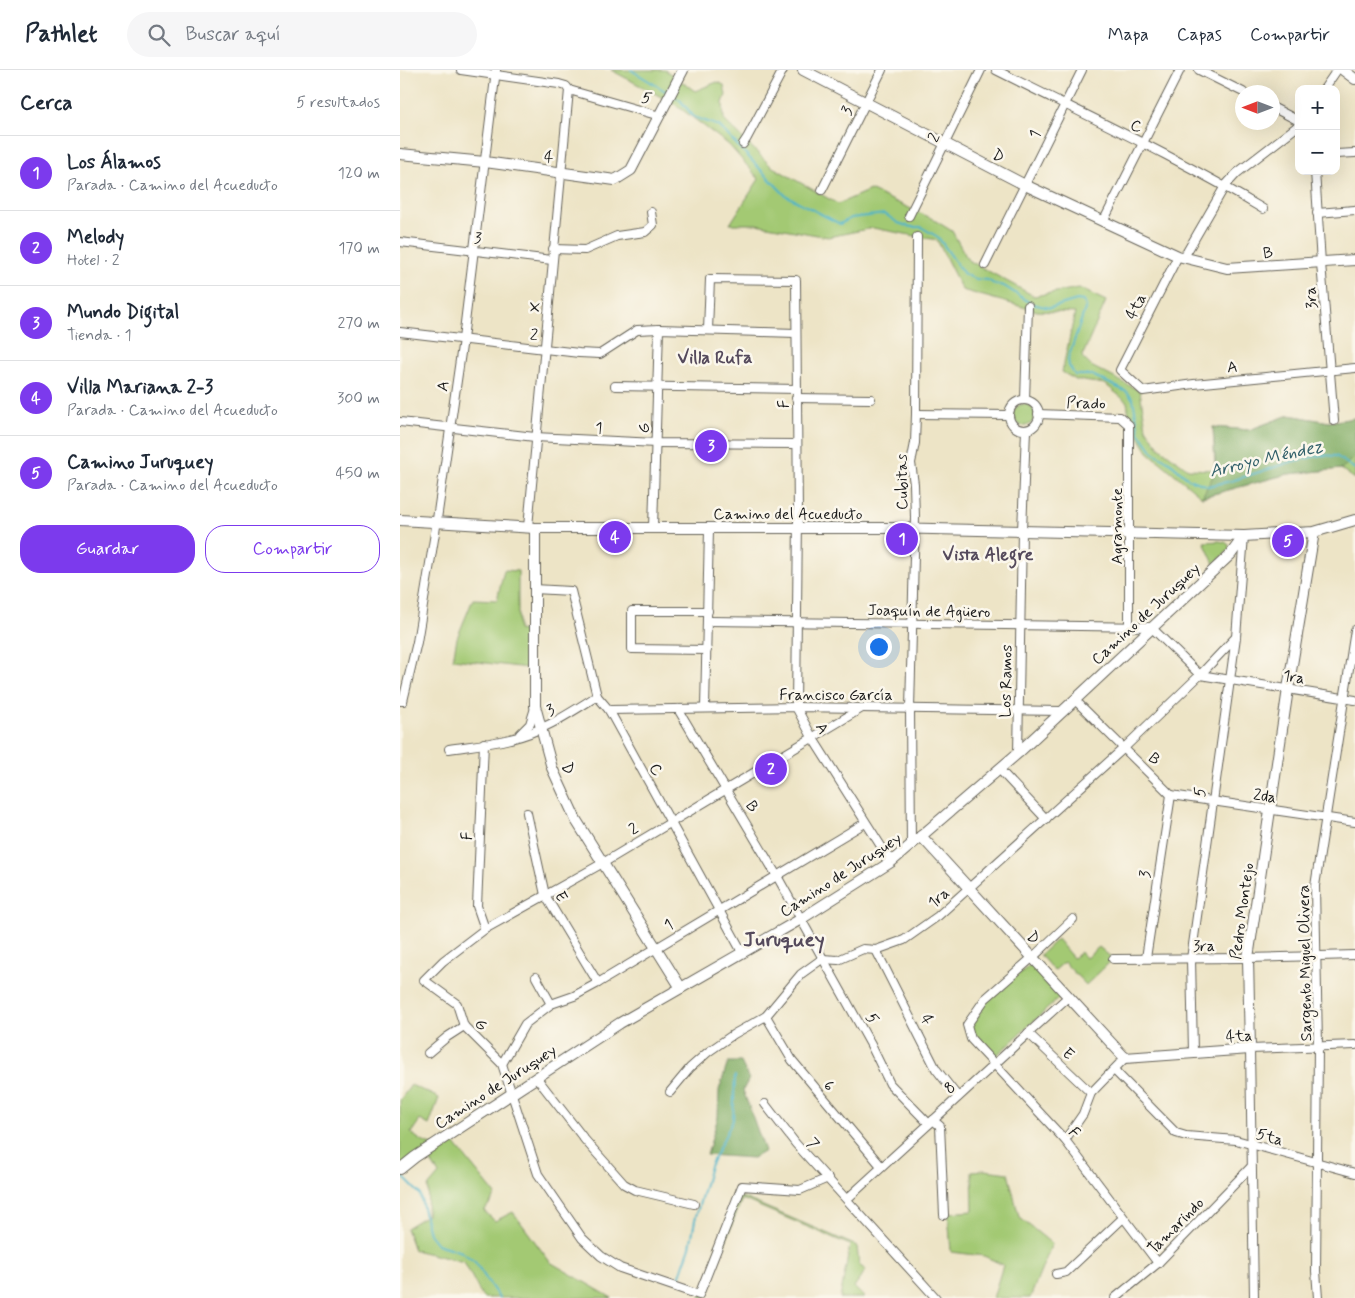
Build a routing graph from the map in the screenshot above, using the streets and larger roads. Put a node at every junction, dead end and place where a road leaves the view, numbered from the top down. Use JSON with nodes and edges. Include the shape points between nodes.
{"nodes":[{"id":1,"x":461,"y":70,"type":"edge"},
{"id":2,"x":683,"y":70,"type":"edge"},
{"id":3,"x":783,"y":70,"type":"edge"},
{"id":4,"x":804,"y":70,"type":"edge"},
{"id":5,"x":882,"y":70,"type":"edge"},
{"id":6,"x":981,"y":70,"type":"edge"},
{"id":7,"x":996,"y":70,"type":"edge"},
{"id":8,"x":1082,"y":70,"type":"edge"},
{"id":9,"x":1180,"y":70,"type":"edge"},
{"id":10,"x":1199,"y":70,"type":"edge"},
{"id":11,"x":1336,"y":70,"type":"edge"},
{"id":12,"x":496,"y":72,"type":"edge"},
{"id":13,"x":1327,"y":85,"type":"edge"},
{"id":14,"x":1235,"y":88,"type":"edge"},
{"id":15,"x":569,"y":90,"type":"junction"},
{"id":16,"x":866,"y":102,"type":"junction"},
{"id":17,"x":1064,"y":105,"type":"junction"},
{"id":18,"x":1280,"y":111,"type":"edge"},
{"id":19,"x":660,"y":116,"type":"junction"},
{"id":20,"x":1295,"y":118,"type":"edge"},
{"id":21,"x":1295,"y":128,"type":"edge"},
{"id":22,"x":1143,"y":143,"type":"junction"},
{"id":23,"x":743,"y":144,"type":"dead end"},
{"id":24,"x":944,"y":144,"type":"junction"},
{"id":25,"x":1355,"y":153,"type":"edge"},
{"id":26,"x":400,"y":154,"type":"edge"},
{"id":27,"x":1340,"y":154,"type":"edge"},
{"id":28,"x":485,"y":162,"type":"junction"},
{"id":29,"x":560,"y":172,"type":"junction"},
{"id":30,"x":1315,"y":175,"type":"edge"},
{"id":31,"x":1025,"y":185,"type":"junction"},
{"id":32,"x":1225,"y":186,"type":"junction"},
{"id":33,"x":822,"y":190,"type":"dead end"},
{"id":34,"x":1263,"y":209,"type":"dead end"},
{"id":35,"x":1355,"y":210,"type":"edge"},
{"id":36,"x":651,"y":212,"type":"dead end"},
{"id":37,"x":1317,"y":213,"type":"junction"},
{"id":38,"x":909,"y":216,"type":"dead end"},
{"id":39,"x":1103,"y":222,"type":"junction"},
{"id":40,"x":917,"y":238,"type":"dead end"},
{"id":41,"x":400,"y":242,"type":"edge"},
{"id":42,"x":553,"y":249,"type":"junction"},
{"id":43,"x":473,"y":250,"type":"junction"},
{"id":44,"x":1181,"y":257,"type":"junction"},
{"id":45,"x":552,"y":260,"type":"junction"},
{"id":46,"x":1355,"y":260,"type":"edge"},
{"id":47,"x":1321,"y":263,"type":"junction"},
{"id":48,"x":985,"y":265,"type":"dead end"},
{"id":49,"x":1028,"y":306,"type":"dead end"},
{"id":50,"x":659,"y":329,"type":"junction"},
{"id":51,"x":708,"y":330,"type":"junction"},
{"id":52,"x":400,"y":332,"type":"edge"},
{"id":53,"x":796,"y":334,"type":"junction"},
{"id":54,"x":463,"y":339,"type":"junction"},
{"id":55,"x":544,"y":349,"type":"junction"},
{"id":56,"x":1355,"y":368,"type":"edge"},
{"id":57,"x":1120,"y":370,"type":"joint"},
{"id":58,"x":1330,"y":371,"type":"junction"},
{"id":59,"x":615,"y":386,"type":"dead end"},
{"id":60,"x":658,"y":386,"type":"junction"},
{"id":61,"x":797,"y":390,"type":"junction"},
{"id":62,"x":796,"y":398,"type":"junction"},
{"id":63,"x":871,"y":399,"type":"dead end"},
{"id":64,"x":1025,"y":400,"type":"junction"},
{"id":65,"x":916,"y":414,"type":"junction"},
{"id":66,"x":1038,"y":414,"type":"junction"},
{"id":67,"x":1009,"y":415,"type":"junction"},
{"id":68,"x":1334,"y":421,"type":"dead end"},
{"id":69,"x":400,"y":422,"type":"edge"},
{"id":70,"x":1129,"y":425,"type":"joint"},
{"id":71,"x":449,"y":427,"type":"junction"},
{"id":72,"x":1026,"y":430,"type":"junction"},
{"id":73,"x":535,"y":437,"type":"junction"},
{"id":74,"x":656,"y":443,"type":"junction"},
{"id":75,"x":797,"y":444,"type":"junction"},
{"id":76,"x":400,"y":520,"type":"edge"},
{"id":77,"x":1355,"y":520,"type":"edge"},
{"id":78,"x":437,"y":522,"type":"junction"},
{"id":79,"x":531,"y":528,"type":"junction"},
{"id":80,"x":653,"y":528,"type":"junction"},
{"id":81,"x":709,"y":528,"type":"junction"},
{"id":82,"x":798,"y":528,"type":"junction"},
{"id":83,"x":914,"y":529,"type":"junction"},
{"id":84,"x":1022,"y":531,"type":"junction"},
{"id":85,"x":1314,"y":532,"type":"junction"},
{"id":86,"x":1130,"y":533,"type":"junction"},
{"id":87,"x":1244,"y":536,"type":"junction"},
{"id":88,"x":534,"y":589,"type":"junction"},
{"id":89,"x":708,"y":611,"type":"junction"},
{"id":90,"x":707,"y":621,"type":"junction"},
{"id":91,"x":796,"y":622,"type":"junction"},
{"id":92,"x":911,"y":623,"type":"junction"},
{"id":93,"x":1020,"y":625,"type":"junction"},
{"id":94,"x":1151,"y":627,"type":"junction"},
{"id":95,"x":1129,"y":628,"type":"junction"},
{"id":96,"x":1355,"y":630,"type":"edge"},
{"id":97,"x":1236,"y":637,"type":"junction"},
{"id":98,"x":707,"y":650,"type":"junction"},
{"id":99,"x":1200,"y":674,"type":"junction"},
{"id":100,"x":1230,"y":679,"type":"junction"},
{"id":101,"x":1288,"y":689,"type":"junction"},
{"id":102,"x":597,"y":696,"type":"junction"},
{"id":103,"x":1344,"y":698,"type":"junction"},
{"id":104,"x":1075,"y":700,"type":"junction"},
{"id":105,"x":1355,"y":700,"type":"edge"},
{"id":106,"x":400,"y":701,"type":"edge"},
{"id":107,"x":535,"y":706,"type":"junction"},
{"id":108,"x":796,"y":707,"type":"junction"},
{"id":109,"x":706,"y":708,"type":"junction"},
{"id":110,"x":862,"y":708,"type":"junction"},
{"id":111,"x":910,"y":708,"type":"junction"},
{"id":112,"x":678,"y":709,"type":"junction"},
{"id":113,"x":1018,"y":709,"type":"junction"},
{"id":114,"x":609,"y":710,"type":"junction"},
{"id":115,"x":1062,"y":711,"type":"junction"},
{"id":116,"x":541,"y":728,"type":"junction"},
{"id":117,"x":812,"y":737,"type":"junction"},
{"id":118,"x":511,"y":739,"type":"junction"},
{"id":119,"x":484,"y":743,"type":"junction"},
{"id":120,"x":1124,"y":748,"type":"junction"},
{"id":121,"x":449,"y":749,"type":"dead end"},
{"id":122,"x":1018,"y":752,"type":"junction"},
{"id":123,"x":999,"y":769,"type":"junction"},
{"id":124,"x":726,"y":789,"type":"junction"},
{"id":125,"x":1170,"y":795,"type":"junction"},
{"id":126,"x":1213,"y":802,"type":"junction"},
{"id":127,"x":1270,"y":809,"type":"junction"},
{"id":128,"x":527,"y":812,"type":"dead end"},
{"id":129,"x":1326,"y":818,"type":"junction"},
{"id":130,"x":1046,"y":819,"type":"junction"},
{"id":131,"x":671,"y":822,"type":"junction"},
{"id":132,"x":1355,"y":822,"type":"edge"},
{"id":133,"x":865,"y":823,"type":"junction"},
{"id":134,"x":921,"y":836,"type":"junction"},
{"id":135,"x":911,"y":846,"type":"junction"},
{"id":136,"x":891,"y":862,"type":"junction"},
{"id":137,"x":603,"y":863,"type":"junction"},
{"id":138,"x":777,"y":876,"type":"junction"},
{"id":139,"x":969,"y":889,"type":"junction"},
{"id":140,"x":545,"y":895,"type":"junction"},
{"id":141,"x":719,"y":910,"type":"junction"},
{"id":142,"x":801,"y":919,"type":"junction"},
{"id":143,"x":1073,"y":919,"type":"dead end"},
{"id":144,"x":485,"y":929,"type":"junction"},
{"id":145,"x":656,"y":947,"type":"junction"},
{"id":146,"x":876,"y":950,"type":"junction"},
{"id":147,"x":742,"y":952,"type":"junction"},
{"id":148,"x":1355,"y":955,"type":"edge"},
{"id":149,"x":1317,"y":956,"type":"junction"},
{"id":150,"x":1033,"y":957,"type":"junction"},
{"id":151,"x":822,"y":958,"type":"junction"},
{"id":152,"x":1146,"y":958,"type":"junction"},
{"id":153,"x":1248,"y":958,"type":"junction"},
{"id":154,"x":1113,"y":959,"type":"dead end"},
{"id":155,"x":1191,"y":959,"type":"junction"},
{"id":156,"x":536,"y":977,"type":"dead end"},
{"id":157,"x":424,"y":980,"type":"joint"},
{"id":158,"x":598,"y":983,"type":"junction"},
{"id":159,"x":681,"y":988,"type":"junction"},
{"id":160,"x":1069,"y":996,"type":"junction"},
{"id":161,"x":551,"y":1004,"type":"junction"},
{"id":162,"x":766,"y":1016,"type":"junction"},
{"id":163,"x":464,"y":1026,"type":"junction"},
{"id":164,"x":1028,"y":1033,"type":"junction"},
{"id":165,"x":1355,"y":1045,"type":"edge"},
{"id":166,"x":1318,"y":1046,"type":"junction"},
{"id":167,"x":1250,"y":1049,"type":"junction"},
{"id":168,"x":1193,"y":1052,"type":"junction"},
{"id":169,"x":428,"y":1053,"type":"dead end"},
{"id":170,"x":1125,"y":1058,"type":"junction"},
{"id":171,"x":502,"y":1064,"type":"junction"},
{"id":172,"x":994,"y":1064,"type":"junction"},
{"id":173,"x":1114,"y":1070,"type":"junction"},
{"id":174,"x":536,"y":1077,"type":"junction"},
{"id":175,"x":670,"y":1092,"type":"dead end"},
{"id":176,"x":1091,"y":1093,"type":"junction"},
{"id":177,"x":510,"y":1094,"type":"junction"},
{"id":178,"x":958,"y":1098,"type":"junction"},
{"id":179,"x":765,"y":1104,"type":"dead end"},
{"id":180,"x":931,"y":1122,"type":"junction"},
{"id":181,"x":1065,"y":1140,"type":"junction"},
{"id":182,"x":1252,"y":1145,"type":"junction"},
{"id":183,"x":1318,"y":1163,"type":"junction"},
{"id":184,"x":881,"y":1166,"type":"junction"},
{"id":185,"x":1251,"y":1167,"type":"junction"},
{"id":186,"x":400,"y":1169,"type":"edge"},
{"id":187,"x":1355,"y":1173,"type":"edge"},
{"id":188,"x":828,"y":1178,"type":"junction"},
{"id":189,"x":847,"y":1199,"type":"junction"},
{"id":190,"x":694,"y":1204,"type":"dead end"},
{"id":191,"x":944,"y":1215,"type":"dead end"},
{"id":192,"x":1123,"y":1218,"type":"junction"},
{"id":193,"x":1158,"y":1263,"type":"junction"},
{"id":194,"x":1056,"y":1274,"type":"dead end"},
{"id":195,"x":936,"y":1298,"type":"edge"},
{"id":196,"x":1115,"y":1298,"type":"edge"},
{"id":197,"x":1254,"y":1298,"type":"edge"},
{"id":198,"x":1318,"y":1298,"type":"edge"}],
"edges":[{"from":1,"to":12,"type":"street","name":"5"},
{"from":2,"to":19,"type":"street","name":"5"},
{"from":3,"to":23,"type":"street"},
{"from":4,"to":16,"type":"street","name":"D"},
{"from":5,"to":16,"type":"street","name":"3"},
{"from":6,"to":24,"type":"street","name":"2"},
{"from":7,"to":17,"type":"street","name":"C"},
{"from":8,"to":17,"type":"street","name":"1"},
{"from":9,"to":22,"type":"street"},
{"from":10,"to":14,"type":"street"},
{"from":11,"to":13,"type":"street"},
{"from":12,"to":15,"type":"street","name":"5","via":[[559,84]]},
{"from":12,"to":28,"type":"street","name":"A"},
{"from":15,"to":19,"type":"street","name":"5"},
{"from":15,"to":29,"type":"street","name":"X"},
{"from":16,"to":24,"type":"street","name":"D"},
{"from":16,"to":33,"type":"street","name":"3"},
{"from":17,"to":22,"type":"street","name":"C"},
{"from":17,"to":31,"type":"street","name":"1"},
{"from":18,"to":20,"type":"street"},
{"from":19,"to":29,"type":"street","name":"4","via":[[631,170],[615,180]]},
{"from":21,"to":32,"type":"street","name":"4ta"},
{"from":22,"to":32,"type":"street","name":"C"},
{"from":22,"to":39,"type":"street"},
{"from":24,"to":31,"type":"street","name":"D"},
{"from":24,"to":38,"type":"street","name":"2"},
{"from":25,"to":27,"type":"street"},
{"from":26,"to":28,"type":"street","name":"4"},
{"from":28,"to":29,"type":"street","name":"4"},
{"from":28,"to":43,"type":"street","name":"A"},
{"from":29,"to":42,"type":"street","name":"X"},
{"from":30,"to":37,"type":"street","name":"3ra"},
{"from":31,"to":39,"type":"street","name":"D"},
{"from":31,"to":48,"type":"street","name":"1"},
{"from":32,"to":34,"type":"street","name":"C"},
{"from":32,"to":44,"type":"street","name":"4ta"},
{"from":35,"to":37,"type":"street"},
{"from":36,"to":42,"type":"street","via":[[654,225],[645,232],[617,236],[585,250]]},
{"from":37,"to":47,"type":"street","name":"3ra"},
{"from":39,"to":44,"type":"street","name":"D"},
{"from":40,"to":65,"type":"street","name":"Cubitas"},
{"from":41,"to":43,"type":"street","name":"3"},
{"from":42,"to":45,"type":"street","name":"X"},
{"from":43,"to":45,"type":"street","name":"3"},
{"from":43,"to":54,"type":"street","name":"A"},
{"from":44,"to":47,"type":"street","name":"B","via":[[1227,268]]},
{"from":44,"to":57,"type":"street","name":"4ta"},
{"from":45,"to":55,"type":"street","name":"X"},
{"from":46,"to":47,"type":"street","name":"B"},
{"from":47,"to":58,"type":"street","name":"3ra"},
{"from":49,"to":64,"type":"street"},
{"from":50,"to":51,"type":"street"},
{"from":50,"to":55,"type":"street","name":"2","via":[[637,330],[600,354]]},
{"from":50,"to":60,"type":"street","name":"G"},
{"from":51,"to":53,"type":"street"},
{"from":51,"to":53,"type":"street","name":"F","via":[[710,279],[796,280]]},
{"from":52,"to":54,"type":"street","name":"2"},
{"from":53,"to":61,"type":"street","name":"F"},
{"from":54,"to":55,"type":"street","name":"2"},
{"from":54,"to":71,"type":"street","name":"A"},
{"from":55,"to":73,"type":"street","name":"X"},
{"from":56,"to":58,"type":"street","name":"A"},
{"from":57,"to":58,"type":"street","name":"A","via":[[1143,391]]},
{"from":58,"to":68,"type":"street","name":"3ra"},
{"from":59,"to":60,"type":"street"},
{"from":60,"to":61,"type":"street"},
{"from":60,"to":74,"type":"street","name":"G"},
{"from":61,"to":62,"type":"street","name":"F"},
{"from":62,"to":63,"type":"street"},
{"from":62,"to":75,"type":"street","name":"F"},
{"from":64,"to":66,"type":"street","via":[[1033,404]]},
{"from":64,"to":67,"type":"street","via":[[1012,406]]},
{"from":65,"to":67,"type":"street"},
{"from":65,"to":83,"type":"street","name":"Cubitas","via":[[911,463]]},
{"from":66,"to":70,"type":"street","name":"Prado","via":[[1120,417]]},
{"from":66,"to":72,"type":"street","via":[[1034,426]]},
{"from":67,"to":72,"type":"street","via":[[1012,425]]},
{"from":69,"to":71,"type":"street","name":"1"},
{"from":70,"to":86,"type":"street","name":"Agramonte"},
{"from":71,"to":73,"type":"street","name":"1"},
{"from":71,"to":78,"type":"street","name":"A"},
{"from":72,"to":84,"type":"street","name":"Los Ramos"},
{"from":73,"to":74,"type":"street","name":"1"},
{"from":73,"to":79,"type":"street","name":"X"},
{"from":74,"to":75,"type":"street","name":"1"},
{"from":74,"to":80,"type":"street","name":"G"},
{"from":75,"to":82,"type":"street","name":"F"},
{"from":76,"to":78,"type":"street","name":"Camino del Acueducto"},
{"from":77,"to":85,"type":"street","name":"Camino del Acueducto"},
{"from":78,"to":79,"type":"street","name":"Camino del Acueducto"},
{"from":78,"to":106,"type":"street","name":"A","via":[[417,642],[403,701]]},
{"from":79,"to":80,"type":"street","name":"Camino del Acueducto"},
{"from":79,"to":88,"type":"street","name":"D"},
{"from":80,"to":81,"type":"street","name":"Camino del Acueducto"},
{"from":81,"to":82,"type":"street","name":"Camino del Acueducto"},
{"from":81,"to":89,"type":"street"},
{"from":82,"to":83,"type":"street","name":"Camino del Acueducto"},
{"from":82,"to":91,"type":"street","name":"A"},
{"from":83,"to":84,"type":"street","name":"Camino del Acueducto"},
{"from":83,"to":92,"type":"street","name":"Cubitas"},
{"from":84,"to":86,"type":"street","name":"Camino del Acueducto"},
{"from":84,"to":93,"type":"street","name":"Los Ramos"},
{"from":85,"to":87,"type":"street","name":"Camino del Acueducto"},
{"from":85,"to":101,"type":"street","name":"Pedro Montejo"},
{"from":86,"to":87,"type":"street","name":"Camino del Acueducto"},
{"from":86,"to":95,"type":"street","name":"Agramonte"},
{"from":87,"to":94,"type":"street","name":"Camino de Juruquey","via":[[1231,554]]},
{"from":87,"to":97,"type":"street","name":"5"},
{"from":88,"to":102,"type":"street","name":"C","via":[[571,592]]},
{"from":88,"to":107,"type":"street","name":"D"},
{"from":89,"to":90,"type":"street"},
{"from":89,"to":98,"type":"street","via":[[632,611],[632,649]]},
{"from":90,"to":91,"type":"street","name":"Joaquín de Agüero"},
{"from":90,"to":98,"type":"street"},
{"from":91,"to":92,"type":"street","name":"Joaquín de Agüero"},
{"from":91,"to":108,"type":"street","name":"A"},
{"from":92,"to":93,"type":"street","name":"Joaquín de Agüero"},
{"from":92,"to":111,"type":"street","name":"Cubitas"},
{"from":93,"to":95,"type":"street","name":"Joaquín de Agüero"},
{"from":93,"to":113,"type":"street","name":"Los Ramos"},
{"from":94,"to":95,"type":"street","name":"Joaquín de Agüero"},
{"from":94,"to":99,"type":"street"},
{"from":94,"to":104,"type":"street","name":"Camino de Juruquey"},
{"from":96,"to":103,"type":"street","name":"Sargento Miguel Olivera"},
{"from":97,"to":99,"type":"street","name":"1ra"},
{"from":97,"to":100,"type":"street","name":"5"},
{"from":98,"to":109,"type":"street"},
{"from":99,"to":100,"type":"street","name":"1ra"},
{"from":99,"to":120,"type":"street","name":"1ra"},
{"from":100,"to":101,"type":"street","name":"1ra"},
{"from":100,"to":126,"type":"street","name":"5"},
{"from":101,"to":103,"type":"street","name":"1ra"},
{"from":101,"to":127,"type":"street","name":"Pedro Montejo"},
{"from":102,"to":114,"type":"street","name":"C"},
{"from":102,"to":116,"type":"street","name":"3"},
{"from":103,"to":105,"type":"street","name":"1ra"},
{"from":103,"to":129,"type":"street","name":"Sargento Miguel Olivera"},
{"from":104,"to":115,"type":"street","name":"Camino de Juruquey"},
{"from":104,"to":120,"type":"street","name":"B"},
{"from":107,"to":116,"type":"street","name":"D"},
{"from":107,"to":118,"type":"street","name":"3","via":[[530,724],[524,732]]},
{"from":108,"to":109,"type":"street","name":"Francisco García"},
{"from":108,"to":110,"type":"street","name":"Francisco García"},
{"from":108,"to":117,"type":"street","name":"A"},
{"from":109,"to":112,"type":"street","name":"Francisco García"},
{"from":110,"to":111,"type":"street","name":"Francisco García"},
{"from":110,"to":117,"type":"street","name":"2"},
{"from":111,"to":113,"type":"street","name":"Francisco García"},
{"from":111,"to":135,"type":"street","name":"Cubitas"},
{"from":112,"to":114,"type":"street","name":"Francisco García"},
{"from":112,"to":124,"type":"street","name":"B"},
{"from":113,"to":115,"type":"street","name":"Francisco García"},
{"from":113,"to":122,"type":"street","name":"Los Ramos"},
{"from":114,"to":131,"type":"street","name":"C"},
{"from":115,"to":122,"type":"street","name":"Camino de Juruquey"},
{"from":116,"to":118,"type":"street","name":"3"},
{"from":116,"to":137,"type":"street","name":"D","via":[[552,768],[576,820]]},
{"from":117,"to":124,"type":"street","name":"2"},
{"from":117,"to":133,"type":"street","name":"A"},
{"from":118,"to":119,"type":"street","name":"3"},
{"from":119,"to":121,"type":"street","name":"3"},
{"from":119,"to":144,"type":"street","name":"F","via":[[478,906]]},
{"from":120,"to":125,"type":"street","name":"B"},
{"from":120,"to":130,"type":"street","name":"1ra"},
{"from":122,"to":123,"type":"street","name":"Camino de Juruquey"},
{"from":123,"to":130,"type":"street"},
{"from":123,"to":134,"type":"street","name":"Camino de Juruquey"},
{"from":124,"to":131,"type":"street","name":"2"},
{"from":124,"to":138,"type":"street","name":"B"},
{"from":125,"to":126,"type":"street","name":"2da"},
{"from":125,"to":152,"type":"street","name":"3"},
{"from":126,"to":127,"type":"street","name":"2da"},
{"from":126,"to":155,"type":"street","name":"5"},
{"from":127,"to":129,"type":"street","name":"2da"},
{"from":127,"to":153,"type":"street","name":"Pedro Montejo"},
{"from":128,"to":140,"type":"street","name":"E"},
{"from":129,"to":132,"type":"street","name":"2da"},
{"from":129,"to":149,"type":"street","name":"Sargento Miguel Olivera","via":[[1315,886]]},
{"from":130,"to":139,"type":"street","name":"1ra"},
{"from":131,"to":137,"type":"street","name":"2"},
{"from":131,"to":141,"type":"street","name":"C"},
{"from":133,"to":136,"type":"street","name":"A"},
{"from":133,"to":138,"type":"street","name":"1"},
{"from":134,"to":135,"type":"street","name":"Camino de Juruquey"},
{"from":134,"to":139,"type":"street","name":"D"},
{"from":135,"to":136,"type":"street","name":"Camino de Juruquey"},
{"from":136,"to":142,"type":"street","name":"Camino de Juruquey"},
{"from":137,"to":140,"type":"street","name":"2"},
{"from":137,"to":145,"type":"street","name":"D"},
{"from":138,"to":141,"type":"street","name":"1"},
{"from":138,"to":142,"type":"street","name":"B"},
{"from":139,"to":146,"type":"street","name":"1ra","via":[[904,940]]},
{"from":139,"to":150,"type":"street","name":"D"},
{"from":140,"to":144,"type":"street","name":"2"},
{"from":140,"to":158,"type":"street","name":"E"},
{"from":141,"to":145,"type":"street","name":"1"},
{"from":141,"to":147,"type":"street","name":"C"},
{"from":142,"to":147,"type":"street","name":"Camino de Juruquey"},
{"from":142,"to":151,"type":"street","name":"5"},
{"from":143,"to":150,"type":"street"},
{"from":144,"to":157,"type":"street","name":"2"},
{"from":145,"to":158,"type":"street","name":"1"},
{"from":145,"to":159,"type":"street","name":"D"},
{"from":146,"to":151,"type":"street","name":"1ra","via":[[863,949],[838,960]]},
{"from":146,"to":178,"type":"street","name":"4","via":[[936,1069]]},
{"from":147,"to":159,"type":"street","name":"Camino de Juruquey"},
{"from":148,"to":149,"type":"street","name":"3ra"},
{"from":149,"to":153,"type":"street","name":"3ra"},
{"from":149,"to":166,"type":"street","name":"Sargento Miguel Olivera"},
{"from":150,"to":160,"type":"street","name":"D"},
{"from":150,"to":172,"type":"street","name":"F","via":[[984,999],[967,1025],[971,1039]]},
{"from":151,"to":162,"type":"street","via":[[801,974]]},
{"from":151,"to":180,"type":"street","name":"5","via":[[890,1084]]},
{"from":152,"to":154,"type":"street","name":"3ra"},
{"from":152,"to":155,"type":"street","name":"3ra"},
{"from":153,"to":155,"type":"street","name":"3ra"},
{"from":153,"to":167,"type":"street","name":"Pedro Montejo"},
{"from":155,"to":168,"type":"street","name":"5"},
{"from":156,"to":161,"type":"street"},
{"from":157,"to":163,"type":"street","name":"G","via":[[457,1004]]},
{"from":158,"to":161,"type":"street","name":"1"},
{"from":159,"to":174,"type":"street","name":"Camino de Juruquey"},
{"from":160,"to":164,"type":"street","name":"8"},
{"from":160,"to":170,"type":"street","name":"D"},
{"from":161,"to":171,"type":"street","name":"1","via":[[524,1024]]},
{"from":162,"to":175,"type":"street","via":[[708,1052]]},
{"from":162,"to":184,"type":"street","name":"6","via":[[792,1060]]},
{"from":163,"to":169,"type":"street"},
{"from":163,"to":171,"type":"street","name":"G"},
{"from":164,"to":172,"type":"street","name":"8"},
{"from":164,"to":176,"type":"street","name":"E"},
{"from":165,"to":166,"type":"street","name":"4ta"},
{"from":166,"to":167,"type":"street","name":"4ta"},
{"from":166,"to":183,"type":"street","name":"Sargento Miguel Olivera"},
{"from":167,"to":168,"type":"street","name":"4ta"},
{"from":167,"to":182,"type":"street","name":"Pedro Montejo"},
{"from":168,"to":170,"type":"street","name":"4ta"},
{"from":170,"to":173,"type":"street"},
{"from":171,"to":177,"type":"street"},
{"from":172,"to":178,"type":"street","name":"8"},
{"from":172,"to":181,"type":"street","name":"F"},
{"from":173,"to":176,"type":"street"},
{"from":173,"to":182,"type":"street","name":"5ta","via":[[1176,1133]]},
{"from":174,"to":177,"type":"street","name":"Camino de Juruquey"},
{"from":174,"to":190,"type":"street","via":[[624,1184],[634,1190]]},
{"from":176,"to":181,"type":"street","via":[[1083,1114]]},
{"from":177,"to":186,"type":"street","name":"Camino de Juruquey"},
{"from":177,"to":188,"type":"street","via":[[538,1174],[582,1238],[620,1268],[700,1295],[742,1186],[800,1190]]},
{"from":178,"to":180,"type":"street","name":"8"},
{"from":179,"to":188,"type":"street","name":"7"},
{"from":180,"to":184,"type":"street","name":"8"},
{"from":180,"to":191,"type":"street","via":[[940,1126]]},
{"from":181,"to":192,"type":"street","name":"F"},
{"from":182,"to":183,"type":"street","name":"5ta"},
{"from":182,"to":185,"type":"street","name":"Pedro Montejo"},
{"from":183,"to":187,"type":"street","name":"5ta"},
{"from":183,"to":198,"type":"street","name":"Sargento Miguel Olivera"},
{"from":184,"to":189,"type":"street","name":"8"},
{"from":185,"to":193,"type":"street","name":"Tamarindo"},
{"from":185,"to":197,"type":"street","name":"Pedro Montejo"},
{"from":188,"to":189,"type":"street","name":"7"},
{"from":189,"to":195,"type":"street","name":"7"},
{"from":192,"to":193,"type":"street","name":"F"},
{"from":192,"to":194,"type":"street","via":[[1066,1272]]},
{"from":193,"to":196,"type":"street","name":"Tamarindo"}]}
